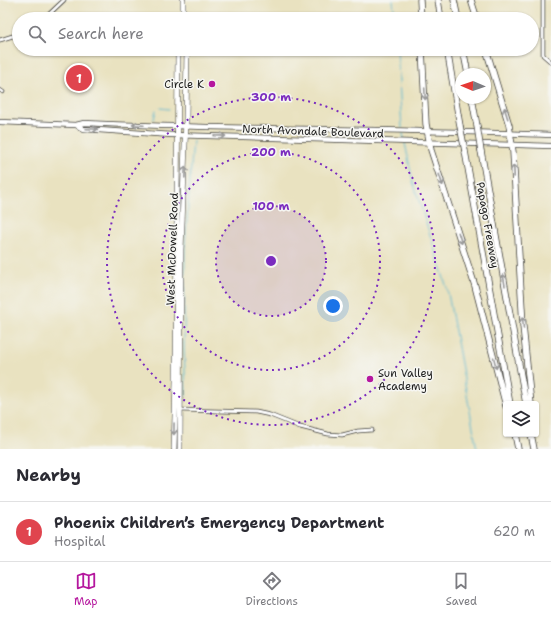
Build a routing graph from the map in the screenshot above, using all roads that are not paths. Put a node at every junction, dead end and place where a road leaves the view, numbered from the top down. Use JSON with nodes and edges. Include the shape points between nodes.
{"nodes":[{"id":1,"x":64,"y":0,"type":"edge"},
{"id":2,"x":183,"y":0,"type":"edge"},
{"id":3,"x":420,"y":0,"type":"edge"},
{"id":4,"x":438,"y":0,"type":"edge"},
{"id":5,"x":454,"y":0,"type":"edge"},
{"id":6,"x":471,"y":0,"type":"edge"},
{"id":7,"x":543,"y":0,"type":"edge"},
{"id":8,"x":51,"y":12,"type":"edge"},
{"id":9,"x":183,"y":12,"type":"edge"},
{"id":10,"x":420,"y":12,"type":"edge"},
{"id":11,"x":441,"y":12,"type":"edge"},
{"id":12,"x":457,"y":12,"type":"edge"},
{"id":13,"x":474,"y":12,"type":"edge"},
{"id":14,"x":12,"y":36,"type":"edge"},
{"id":15,"x":0,"y":40,"type":"edge"},
{"id":16,"x":178,"y":56,"type":"edge"},
{"id":17,"x":187,"y":56,"type":"edge"},
{"id":18,"x":423,"y":56,"type":"edge"},
{"id":19,"x":448,"y":56,"type":"edge"},
{"id":20,"x":464,"y":56,"type":"edge"},
{"id":21,"x":488,"y":56,"type":"edge"},
{"id":22,"x":551,"y":62,"type":"edge"},
{"id":23,"x":467,"y":68,"type":"edge"},
{"id":24,"x":473,"y":104,"type":"edge"},
{"id":25,"x":0,"y":122,"type":"edge"},
{"id":26,"x":76,"y":125,"type":"junction"},
{"id":27,"x":177,"y":126,"type":"junction"},
{"id":28,"x":186,"y":126,"type":"junction"},
{"id":29,"x":291,"y":129,"type":"junction"},
{"id":30,"x":428,"y":131,"type":"junction"},
{"id":31,"x":510,"y":133,"type":"junction"},
{"id":32,"x":177,"y":135,"type":"junction"},
{"id":33,"x":186,"y":135,"type":"junction"},
{"id":34,"x":551,"y":135,"type":"edge"},
{"id":35,"x":290,"y":138,"type":"junction"},
{"id":36,"x":429,"y":143,"type":"junction"},
{"id":37,"x":512,"y":146,"type":"junction"},
{"id":38,"x":551,"y":146,"type":"edge"},
{"id":39,"x":505,"y":401,"type":"edge"},
{"id":40,"x":509,"y":401,"type":"edge"},
{"id":41,"x":525,"y":401,"type":"edge"},
{"id":42,"x":531,"y":401,"type":"edge"},
{"id":43,"x":174,"y":410,"type":"junction"},
{"id":44,"x":180,"y":410,"type":"junction"},
{"id":45,"x":372,"y":430,"type":"dead end"},
{"id":46,"x":516,"y":437,"type":"edge"},
{"id":47,"x":532,"y":437,"type":"edge"},
{"id":48,"x":174,"y":449,"type":"edge"},
{"id":49,"x":180,"y":449,"type":"edge"},
{"id":50,"x":518,"y":449,"type":"edge"},
{"id":51,"x":534,"y":449,"type":"edge"}],
"edges":[{"from":1,"to":8,"type":"street"},
{"from":2,"to":9,"type":"main road"},
{"from":3,"to":10,"type":"highway"},
{"from":4,"to":11,"type":"highway"},
{"from":5,"to":12,"type":"highway"},
{"from":6,"to":13,"type":"highway"},
{"from":7,"to":22,"type":"street","via":[[542,51],[545,58]]},
{"from":14,"to":15,"type":"street"},
{"from":16,"to":27,"type":"main road","name":"West McDowell Road"},
{"from":17,"to":28,"type":"main road","name":"West McDowell Road"},
{"from":18,"to":30,"type":"highway","one_way":true},
{"from":19,"to":40,"type":"highway","name":"Papago Freeway","bridge":true},
{"from":20,"to":23,"type":"highway"},
{"from":31,"to":21,"type":"highway","one_way":true},
{"from":41,"to":24,"type":"highway","name":"Papago Freeway","one_way":true,"bridge":true},
{"from":25,"to":26,"type":"main road","name":"North Avondale Boulevard"},
{"from":27,"to":26,"type":"main road","name":"North Avondale Boulevard","one_way":true,"via":[[84,122]]},
{"from":26,"to":32,"type":"main road","name":"North Avondale Boulevard","one_way":true,"via":[[84,129]]},
{"from":27,"to":28,"type":"main road","name":"North Avondale Boulevard"},
{"from":27,"to":32,"type":"main road","name":"West McDowell Road"},
{"from":28,"to":29,"type":"main road","name":"North Avondale Boulevard"},
{"from":28,"to":33,"type":"main road","name":"West McDowell Road"},
{"from":29,"to":30,"type":"main road","name":"North Avondale Boulevard"},
{"from":29,"to":35,"type":"main road"},
{"from":30,"to":31,"type":"main road","name":"North Avondale Boulevard"},
{"from":30,"to":36,"type":"highway"},
{"from":31,"to":34,"type":"main road","name":"North Avondale Boulevard"},
{"from":31,"to":37,"type":"highway"},
{"from":32,"to":33,"type":"main road","name":"North Avondale Boulevard"},
{"from":32,"to":43,"type":"main road","name":"West McDowell Road"},
{"from":33,"to":35,"type":"main road","name":"North Avondale Boulevard","one_way":true},
{"from":44,"to":33,"type":"main road","name":"West McDowell Road","one_way":true},
{"from":35,"to":36,"type":"main road","name":"North Avondale Boulevard"},
{"from":36,"to":37,"type":"main road","name":"North Avondale Boulevard"},
{"from":36,"to":39,"type":"highway","one_way":true,"via":[[484,316]]},
{"from":37,"to":38,"type":"main road","name":"North Avondale Boulevard"},
{"from":42,"to":37,"type":"highway","one_way":true,"via":[[523,326]]},
{"from":43,"to":44,"type":"street"},
{"from":43,"to":48,"type":"main road","name":"West McDowell Road","one_way":true},
{"from":44,"to":45,"type":"street","via":[[256,412],[328,434]]},
{"from":44,"to":49,"type":"main road","name":"West McDowell Road"},
{"from":46,"to":50,"type":"highway"},
{"from":47,"to":51,"type":"highway"}]}
